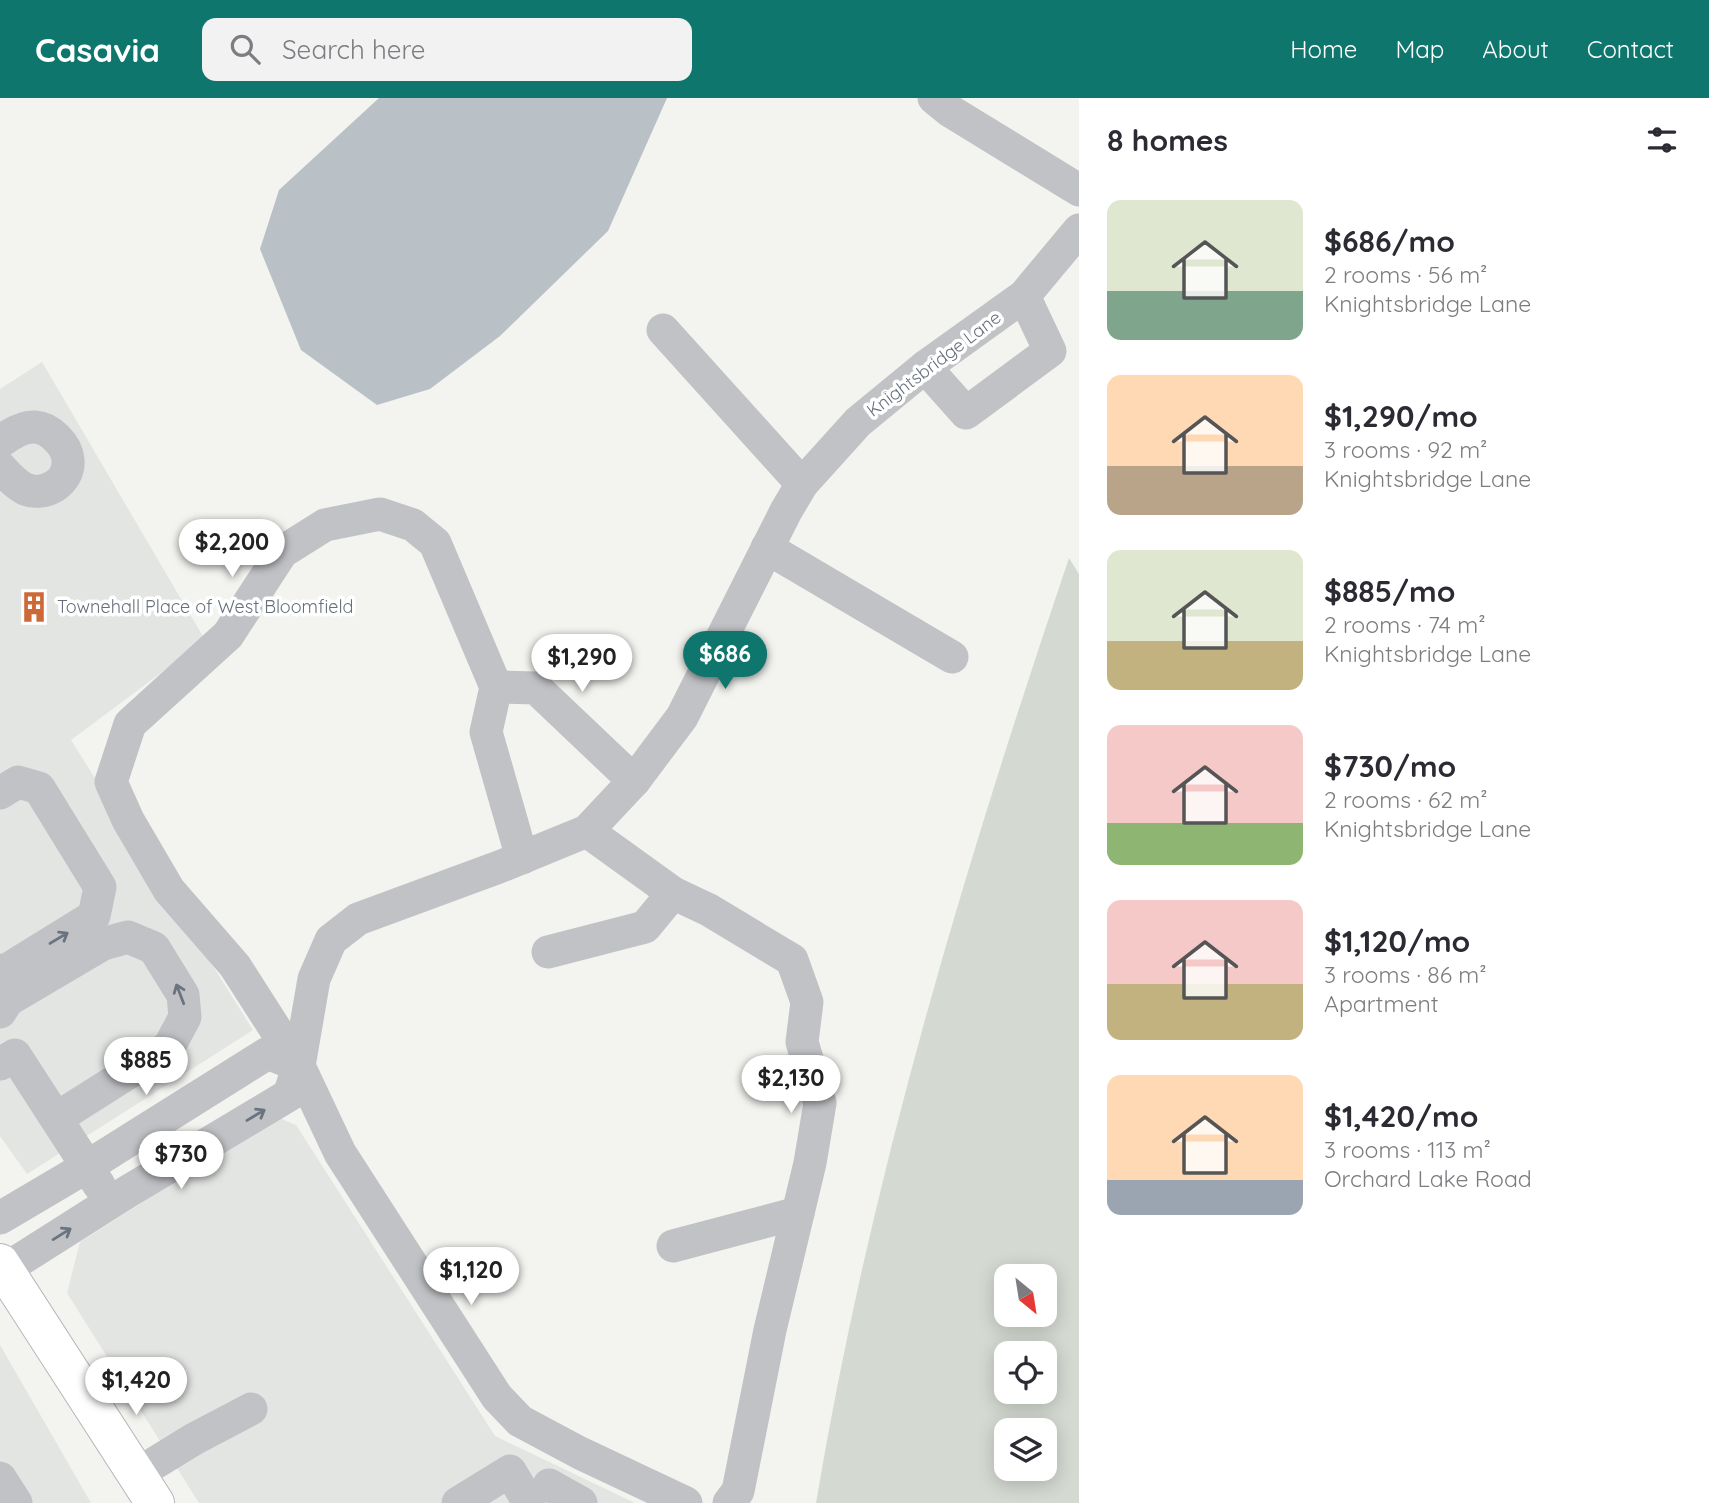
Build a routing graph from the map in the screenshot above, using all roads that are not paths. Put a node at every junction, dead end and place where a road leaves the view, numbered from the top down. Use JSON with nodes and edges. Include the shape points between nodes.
{"nodes":[{"id":1,"x":934,"y":98,"type":"edge"},
{"id":2,"x":1079,"y":190,"type":"edge"},
{"id":3,"x":1079,"y":230,"type":"edge"},
{"id":4,"x":1024,"y":296,"type":"junction"},
{"id":5,"x":663,"y":330,"type":"dead end"},
{"id":6,"x":925,"y":367,"type":"junction"},
{"id":7,"x":0,"y":442,"type":"edge"},
{"id":8,"x":0,"y":467,"type":"edge"},
{"id":9,"x":802,"y":484,"type":"junction"},
{"id":10,"x":767,"y":548,"type":"junction"},
{"id":11,"x":952,"y":657,"type":"dead end"},
{"id":12,"x":496,"y":687,"type":"junction"},
{"id":13,"x":634,"y":781,"type":"junction"},
{"id":14,"x":0,"y":793,"type":"edge"},
{"id":15,"x":587,"y":831,"type":"junction"},
{"id":16,"x":522,"y":858,"type":"junction"},
{"id":17,"x":673,"y":893,"type":"junction"},
{"id":18,"x":548,"y":952,"type":"dead end"},
{"id":19,"x":0,"y":970,"type":"edge"},
{"id":20,"x":0,"y":1012,"type":"edge"},
{"id":21,"x":5,"y":1050,"type":"edge"},
{"id":22,"x":299,"y":1066,"type":"junction"},
{"id":23,"x":57,"y":1118,"type":"junction"},
{"id":24,"x":88,"y":1166,"type":"junction"},
{"id":25,"x":110,"y":1203,"type":"junction"},
{"id":26,"x":798,"y":1213,"type":"junction"},
{"id":27,"x":0,"y":1218,"type":"edge"},
{"id":28,"x":673,"y":1245,"type":"dead end"},
{"id":29,"x":2,"y":1267,"type":"edge"},
{"id":30,"x":251,"y":1409,"type":"dead end"},
{"id":31,"x":0,"y":1478,"type":"edge"},
{"id":32,"x":146,"y":1488,"type":"edge"},
{"id":33,"x":539,"y":1494,"type":"edge"},
{"id":34,"x":16,"y":1503,"type":"edge"},
{"id":35,"x":458,"y":1503,"type":"edge"},
{"id":36,"x":581,"y":1503,"type":"edge"},
{"id":37,"x":686,"y":1503,"type":"edge"},
{"id":38,"x":729,"y":1503,"type":"edge"}],
"edges":[{"from":1,"to":2,"type":"street"},
{"from":3,"to":4,"type":"street","name":"Knightsbridge Lane"},
{"from":4,"to":6,"type":"street","name":"Knightsbridge Lane"},
{"from":4,"to":6,"type":"street","via":[[1050,351],[966,413]]},
{"from":5,"to":9,"type":"street"},
{"from":6,"to":9,"type":"street","name":"Knightsbridge Lane","via":[[859,422]]},
{"from":7,"to":8,"type":"street","via":[[36,427],[61,443],[68,460],[61,481],[38,492],[17,484]]},
{"from":9,"to":10,"type":"street","name":"Knightsbridge Lane"},
{"from":10,"to":11,"type":"street"},
{"from":10,"to":13,"type":"street","name":"Knightsbridge Lane","via":[[682,716]]},
{"from":12,"to":13,"type":"street","via":[[536,688]]},
{"from":12,"to":16,"type":"street","via":[[486,732]]},
{"from":12,"to":22,"type":"street","via":[[435,543],[413,525],[380,514],[325,525],[282,552],[228,635],[130,724],[111,782],[128,820],[169,890],[235,966]]},
{"from":13,"to":15,"type":"street","name":"Knightsbridge Lane"},
{"from":19,"to":14,"type":"street","one_way":true,"via":[[94,916],[100,887],[39,788],[18,782]]},
{"from":15,"to":16,"type":"street","name":"Knightsbridge Lane"},
{"from":15,"to":17,"type":"street"},
{"from":16,"to":22,"type":"street","name":"Knightsbridge Lane","via":[[358,919],[331,940],[314,979]]},
{"from":17,"to":18,"type":"street","via":[[645,927]]},
{"from":17,"to":26,"type":"street","via":[[792,960],[807,1002],[802,1042],[820,1103]]},
{"from":23,"to":20,"type":"street","one_way":true,"via":[[169,1046],[185,1017],[183,995],[154,948],[128,937],[103,944],[8,1000]]},
{"from":21,"to":23,"type":"street"},
{"from":22,"to":24,"type":"street","via":[[268,1053]]},
{"from":25,"to":22,"type":"street","name":"Knightsbridge Lane","one_way":true,"via":[[289,1095]]},
{"from":22,"to":37,"type":"street","via":[[340,1153],[497,1397],[520,1421]]},
{"from":23,"to":24,"type":"street"},
{"from":24,"to":25,"type":"street"},
{"from":24,"to":27,"type":"street"},
{"from":29,"to":25,"type":"street","name":"Knightsbridge Lane","one_way":true},
{"from":26,"to":28,"type":"street"},
{"from":26,"to":38,"type":"street","via":[[738,1491]]},
{"from":29,"to":32,"type":"main road"},
{"from":30,"to":32,"type":"street","via":[[194,1439]]},
{"from":31,"to":34,"type":"street"},
{"from":33,"to":35,"type":"street","via":[[510,1471]]},
{"from":33,"to":36,"type":"street"}]}
